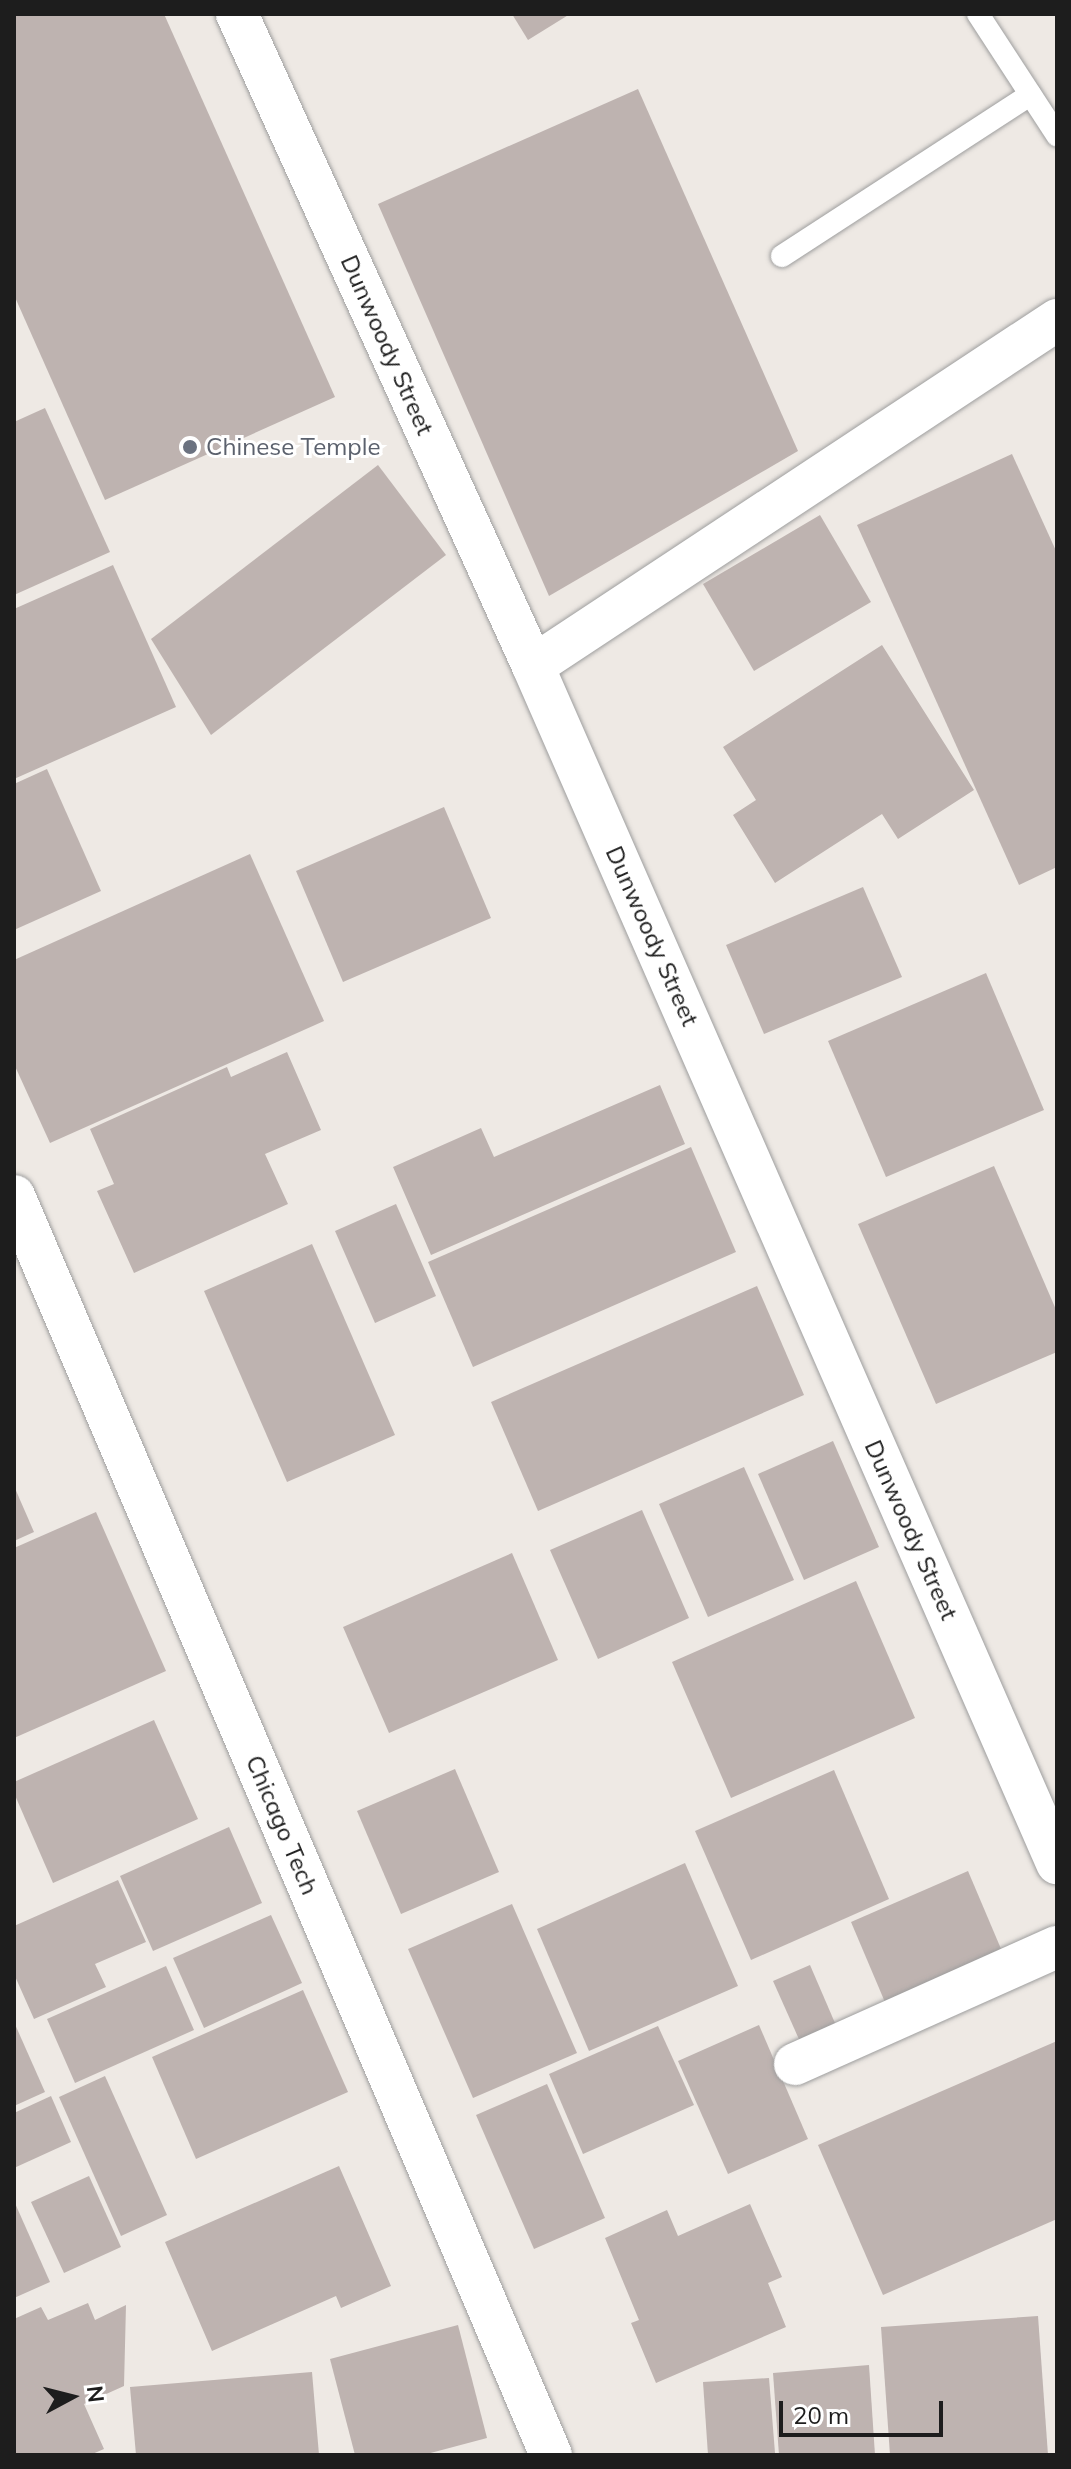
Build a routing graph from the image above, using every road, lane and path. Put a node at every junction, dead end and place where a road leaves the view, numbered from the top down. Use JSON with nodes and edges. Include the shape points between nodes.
{"nodes":[{"id":1,"x":237,"y":14,"type":"edge"},
{"id":2,"x":978,"y":14,"type":"edge"},
{"id":3,"x":1030,"y":95,"type":"junction"},
{"id":4,"x":1057,"y":135,"type":"edge"},
{"id":5,"x":782,"y":256,"type":"dead end"},
{"id":6,"x":1057,"y":320,"type":"edge"},
{"id":7,"x":533,"y":666,"type":"junction"},
{"id":8,"x":14,"y":1196,"type":"edge"},
{"id":9,"x":1057,"y":1863,"type":"edge"},
{"id":10,"x":1057,"y":1947,"type":"edge"},
{"id":11,"x":795,"y":2064,"type":"dead end"},
{"id":12,"x":551,"y":2455,"type":"edge"}],
"edges":[{"from":1,"to":7,"type":"street","name":"Dunwoody Street"},
{"from":2,"to":3,"type":"lane"},
{"from":3,"to":4,"type":"lane"},
{"from":3,"to":5,"type":"lane"},
{"from":6,"to":7,"type":"street"},
{"from":7,"to":9,"type":"street","name":"Dunwoody Street"},
{"from":8,"to":12,"type":"street","name":"Chicago Tech"},
{"from":10,"to":11,"type":"street"}]}
